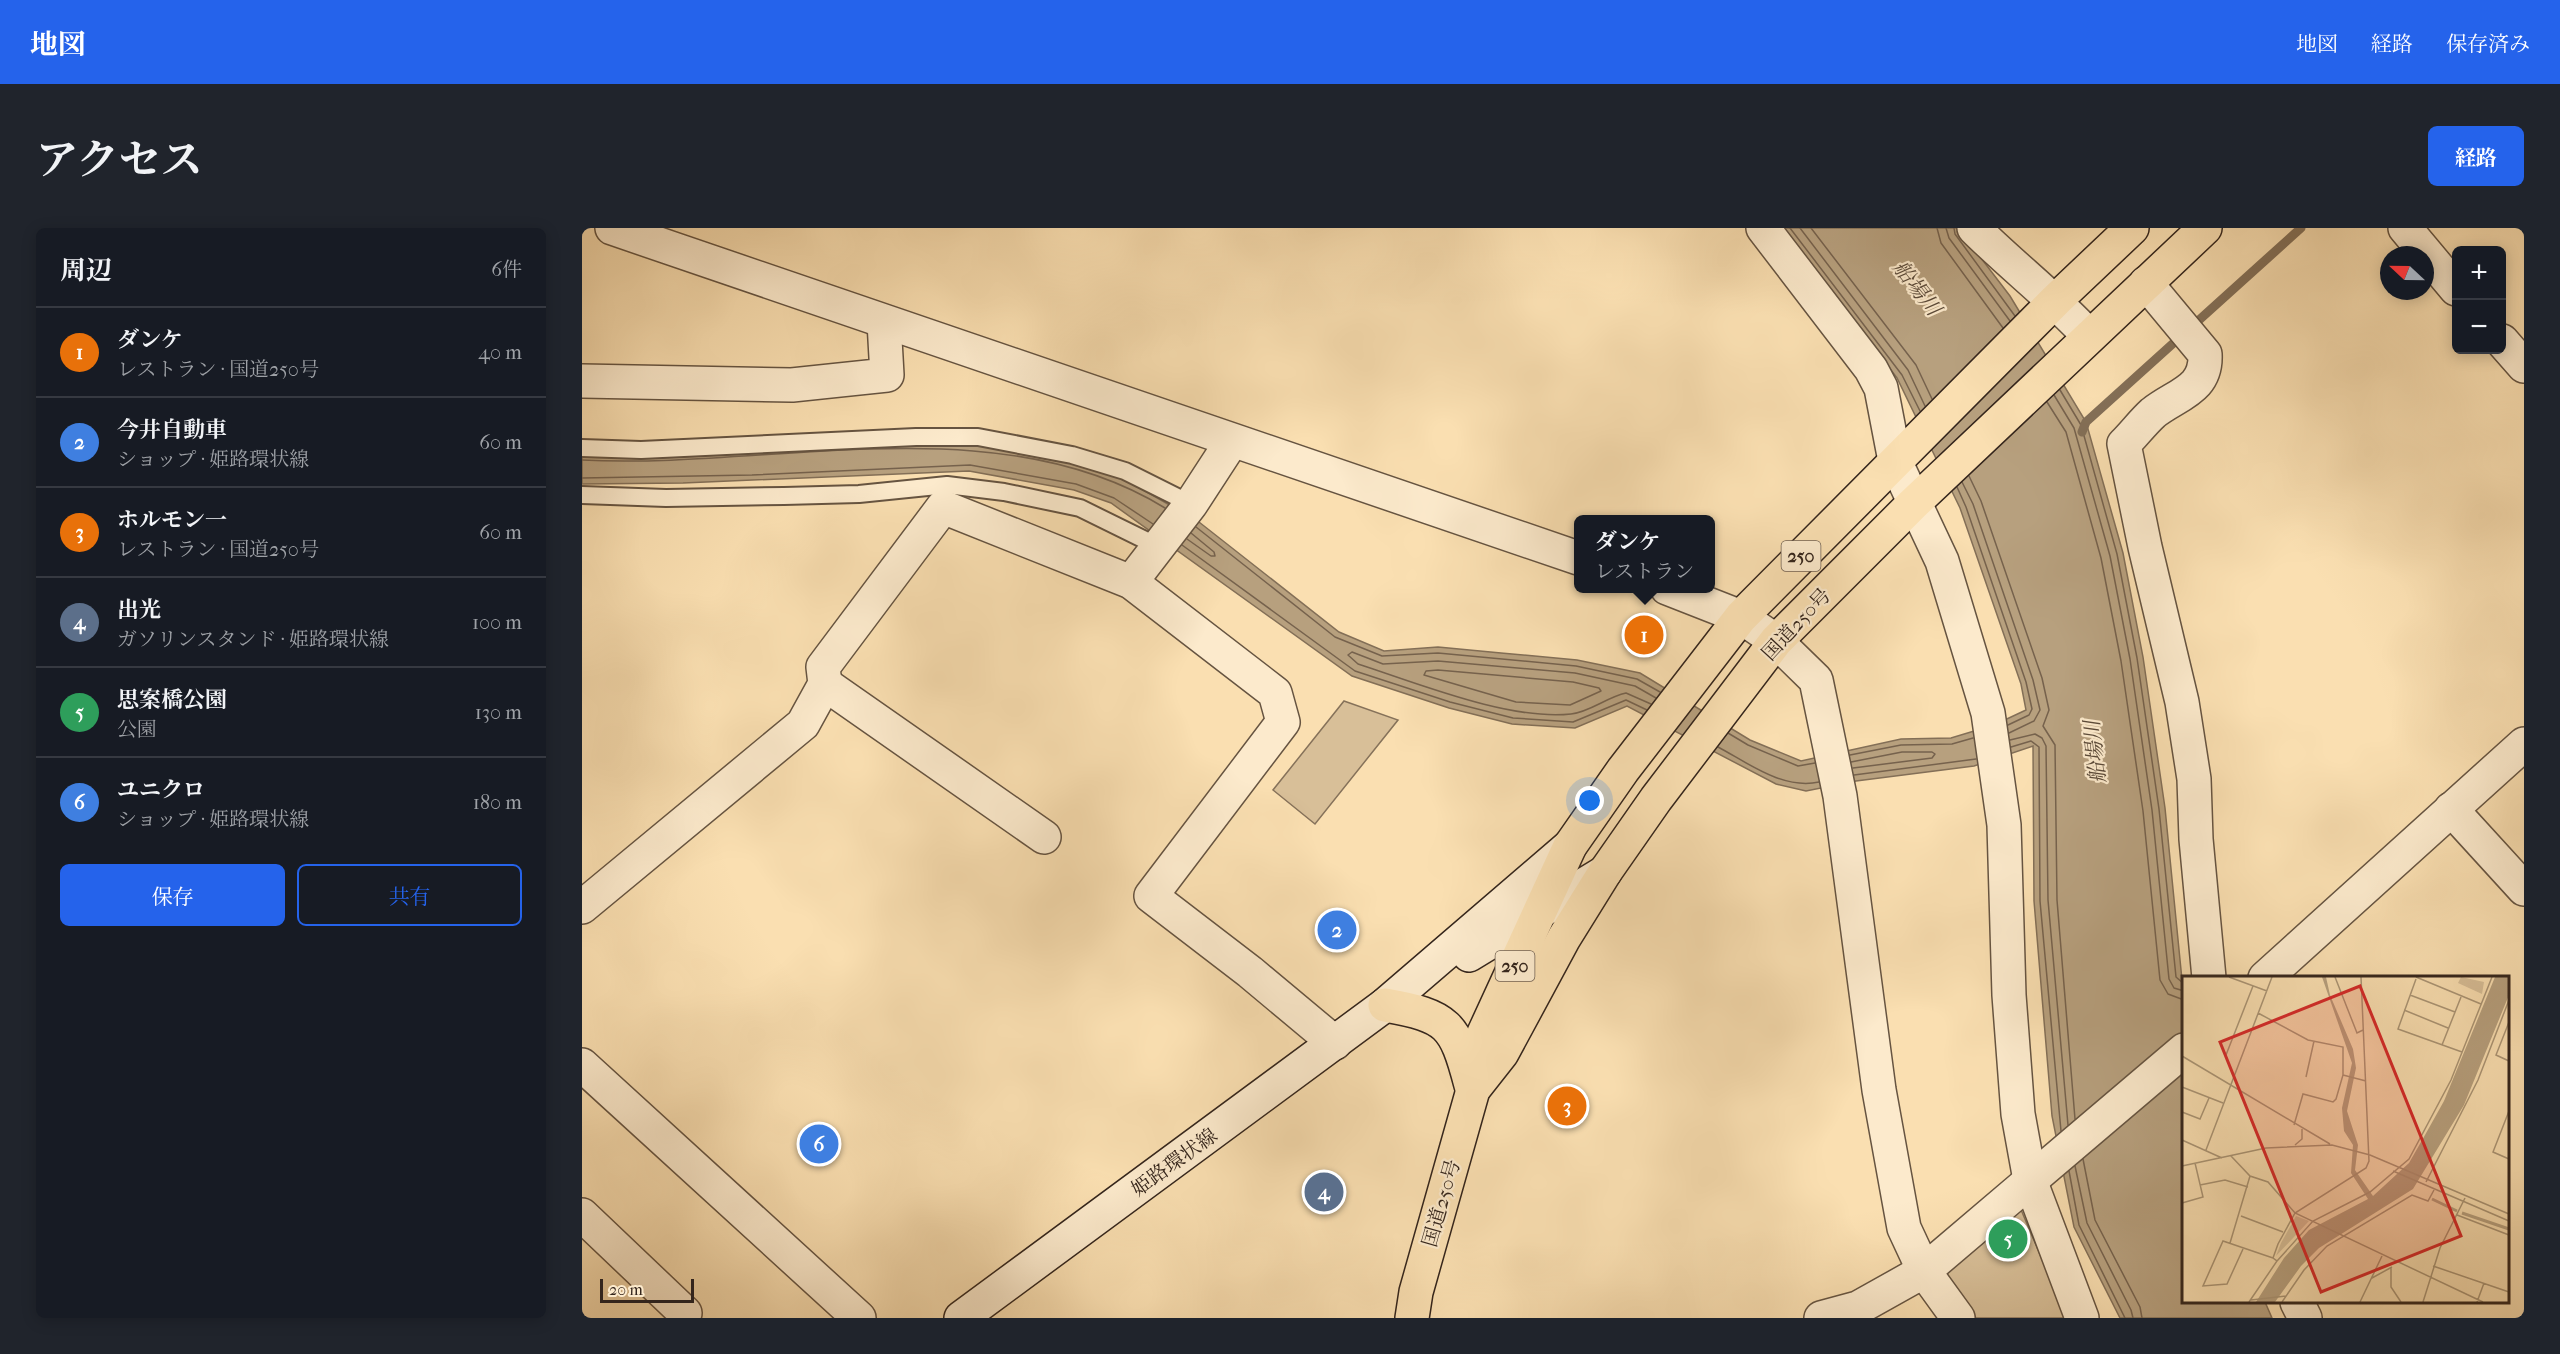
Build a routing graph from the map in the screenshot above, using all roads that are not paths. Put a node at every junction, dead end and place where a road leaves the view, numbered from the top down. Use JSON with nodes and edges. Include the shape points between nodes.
{"nodes":[{"id":1,"x":612,"y":228,"type":"edge"},
{"id":2,"x":1763,"y":228,"type":"edge"},
{"id":3,"x":1974,"y":228,"type":"edge"},
{"id":4,"x":2132,"y":228,"type":"edge"},
{"id":5,"x":2205,"y":228,"type":"edge"},
{"id":6,"x":2405,"y":228,"type":"edge"},
{"id":7,"x":2146,"y":283,"type":"junction"},
{"id":8,"x":2452,"y":283,"type":"edge"},
{"id":9,"x":2056,"y":300,"type":"junction"},
{"id":10,"x":884,"y":322,"type":"junction"},
{"id":11,"x":2088,"y":336,"type":"junction"},
{"id":12,"x":2506,"y":346,"type":"edge"},
{"id":13,"x":2524,"y":366,"type":"edge"},
{"id":14,"x":582,"y":381,"type":"edge"},
{"id":15,"x":1232,"y":441,"type":"junction"},
{"id":16,"x":582,"y":448,"type":"edge"},
{"id":17,"x":1895,"y":460,"type":"junction"},
{"id":18,"x":582,"y":495,"type":"edge"},
{"id":19,"x":1191,"y":504,"type":"junction"},
{"id":20,"x":1913,"y":504,"type":"junction"},
{"id":21,"x":1145,"y":540,"type":"dead end"},
{"id":22,"x":1574,"y":557,"type":"edge"},
{"id":23,"x":1131,"y":582,"type":"junction"},
{"id":24,"x":1680,"y":593,"type":"edge"},
{"id":25,"x":1741,"y":617,"type":"junction"},
{"id":26,"x":1776,"y":641,"type":"junction"},
{"id":27,"x":825,"y":684,"type":"junction"},
{"id":28,"x":2524,"y":744,"type":"edge"},
{"id":29,"x":2451,"y":809,"type":"junction"},
{"id":30,"x":1044,"y":837,"type":"dead end"},
{"id":31,"x":1570,"y":846,"type":"junction"},
{"id":32,"x":1605,"y":872,"type":"junction"},
{"id":33,"x":2524,"y":889,"type":"edge"},
{"id":34,"x":582,"y":907,"type":"edge"},
{"id":35,"x":1540,"y":911,"type":"junction"},
{"id":36,"x":2209,"y":976,"type":"edge"},
{"id":37,"x":2267,"y":976,"type":"edge"},
{"id":38,"x":1385,"y":1005,"type":"junction"},
{"id":39,"x":1335,"y":1043,"type":"junction"},
{"id":40,"x":2182,"y":1052,"type":"edge"},
{"id":41,"x":582,"y":1065,"type":"edge"},
{"id":42,"x":1473,"y":1090,"type":"junction"},
{"id":43,"x":2030,"y":1180,"type":"junction"},
{"id":44,"x":582,"y":1215,"type":"edge"},
{"id":45,"x":1924,"y":1271,"type":"junction"},
{"id":46,"x":2298,"y":1303,"type":"edge"},
{"id":47,"x":685,"y":1313,"type":"dead end"},
{"id":48,"x":859,"y":1318,"type":"edge"},
{"id":49,"x":961,"y":1318,"type":"edge"},
{"id":50,"x":1412,"y":1318,"type":"edge"},
{"id":51,"x":1821,"y":1318,"type":"edge"},
{"id":52,"x":1958,"y":1318,"type":"edge"},
{"id":53,"x":2082,"y":1318,"type":"edge"},
{"id":54,"x":2306,"y":1318,"type":"edge"}],
"edges":[{"from":1,"to":10,"type":"street"},
{"from":2,"to":17,"type":"street","via":[[1871,369],[1881,388]]},
{"from":3,"to":9,"type":"street","via":[[2007,261]]},
{"from":4,"to":9,"type":"highway","name":"国道250号","number":"250"},
{"from":5,"to":7,"type":"highway","name":"国道250号","number":"250"},
{"from":6,"to":8,"type":"street"},
{"from":7,"to":11,"type":"highway","name":"国道250号","number":"250"},
{"from":7,"to":36,"type":"street","via":[[2205,354],[2206,369],[2197,384],[2152,414],[2124,444],[2182,702],[2194,779]]},
{"from":9,"to":11,"type":"street"},
{"from":9,"to":17,"type":"highway","name":"国道250号","number":"250"},
{"from":10,"to":14,"type":"street","via":[[887,375],[792,384]]},
{"from":10,"to":15,"type":"street"},
{"from":11,"to":20,"type":"highway","name":"国道250号","number":"250"},
{"from":12,"to":13,"type":"street"},
{"from":15,"to":19,"type":"street"},
{"from":15,"to":22,"type":"street"},
{"from":16,"to":19,"type":"lane","via":[[641,450],[978,437],[1072,455],[1125,471]]},
{"from":17,"to":20,"type":"street"},
{"from":17,"to":25,"type":"highway","name":"国道250号","number":"250"},
{"from":18,"to":21,"type":"lane","via":[[859,494],[947,485],[1080,508]]},
{"from":19,"to":23,"type":"street"},
{"from":20,"to":26,"type":"highway","name":"国道250号","number":"250"},
{"from":20,"to":43,"type":"street","via":[[1942,561],[1988,713],[1998,769],[2004,825],[2009,994]]},
{"from":23,"to":27,"type":"street","via":[[943,507],[823,667]]},
{"from":23,"to":39,"type":"street","via":[[1275,693],[1283,722],[1151,896]]},
{"from":24,"to":25,"type":"street"},
{"from":25,"to":26,"type":"street"},
{"from":25,"to":31,"type":"highway","name":"国道250号","number":"250","via":[[1623,770]]},
{"from":26,"to":32,"type":"highway","name":"国道250号","number":"250"},
{"from":26,"to":45,"type":"street","via":[[1816,680],[1840,796],[1879,1090],[1904,1228]]},
{"from":27,"to":30,"type":"street"},
{"from":27,"to":34,"type":"street","via":[[803,724]]},
{"from":28,"to":29,"type":"street"},
{"from":29,"to":33,"type":"street"},
{"from":29,"to":37,"type":"street"},
{"from":31,"to":35,"type":"highway","name":"国道250号","number":"250"},
{"from":31,"to":38,"type":"street","name":"姫路環状線"},
{"from":32,"to":35,"type":"street","name":"姫路環状線"},
{"from":32,"to":42,"type":"highway","name":"国道250号","number":"250","via":[[1502,1053]]},
{"from":35,"to":38,"type":"street","name":"姫路環状線"},
{"from":35,"to":42,"type":"highway","name":"国道250号","number":"250","via":[[1484,1033]]},
{"from":38,"to":39,"type":"street","name":"姫路環状線"},
{"from":38,"to":42,"type":"highway","via":[[1424,1012],[1450,1028],[1461,1047]]},
{"from":39,"to":49,"type":"street","name":"姫路環状線"},
{"from":40,"to":43,"type":"street"},
{"from":41,"to":48,"type":"street"},
{"from":42,"to":50,"type":"highway","name":"国道250号","number":"250"},
{"from":43,"to":45,"type":"street"},
{"from":43,"to":53,"type":"street"},
{"from":44,"to":47,"type":"street"},
{"from":45,"to":51,"type":"street","via":[[1857,1308]]},
{"from":45,"to":52,"type":"street"},
{"from":46,"to":54,"type":"street"}]}
